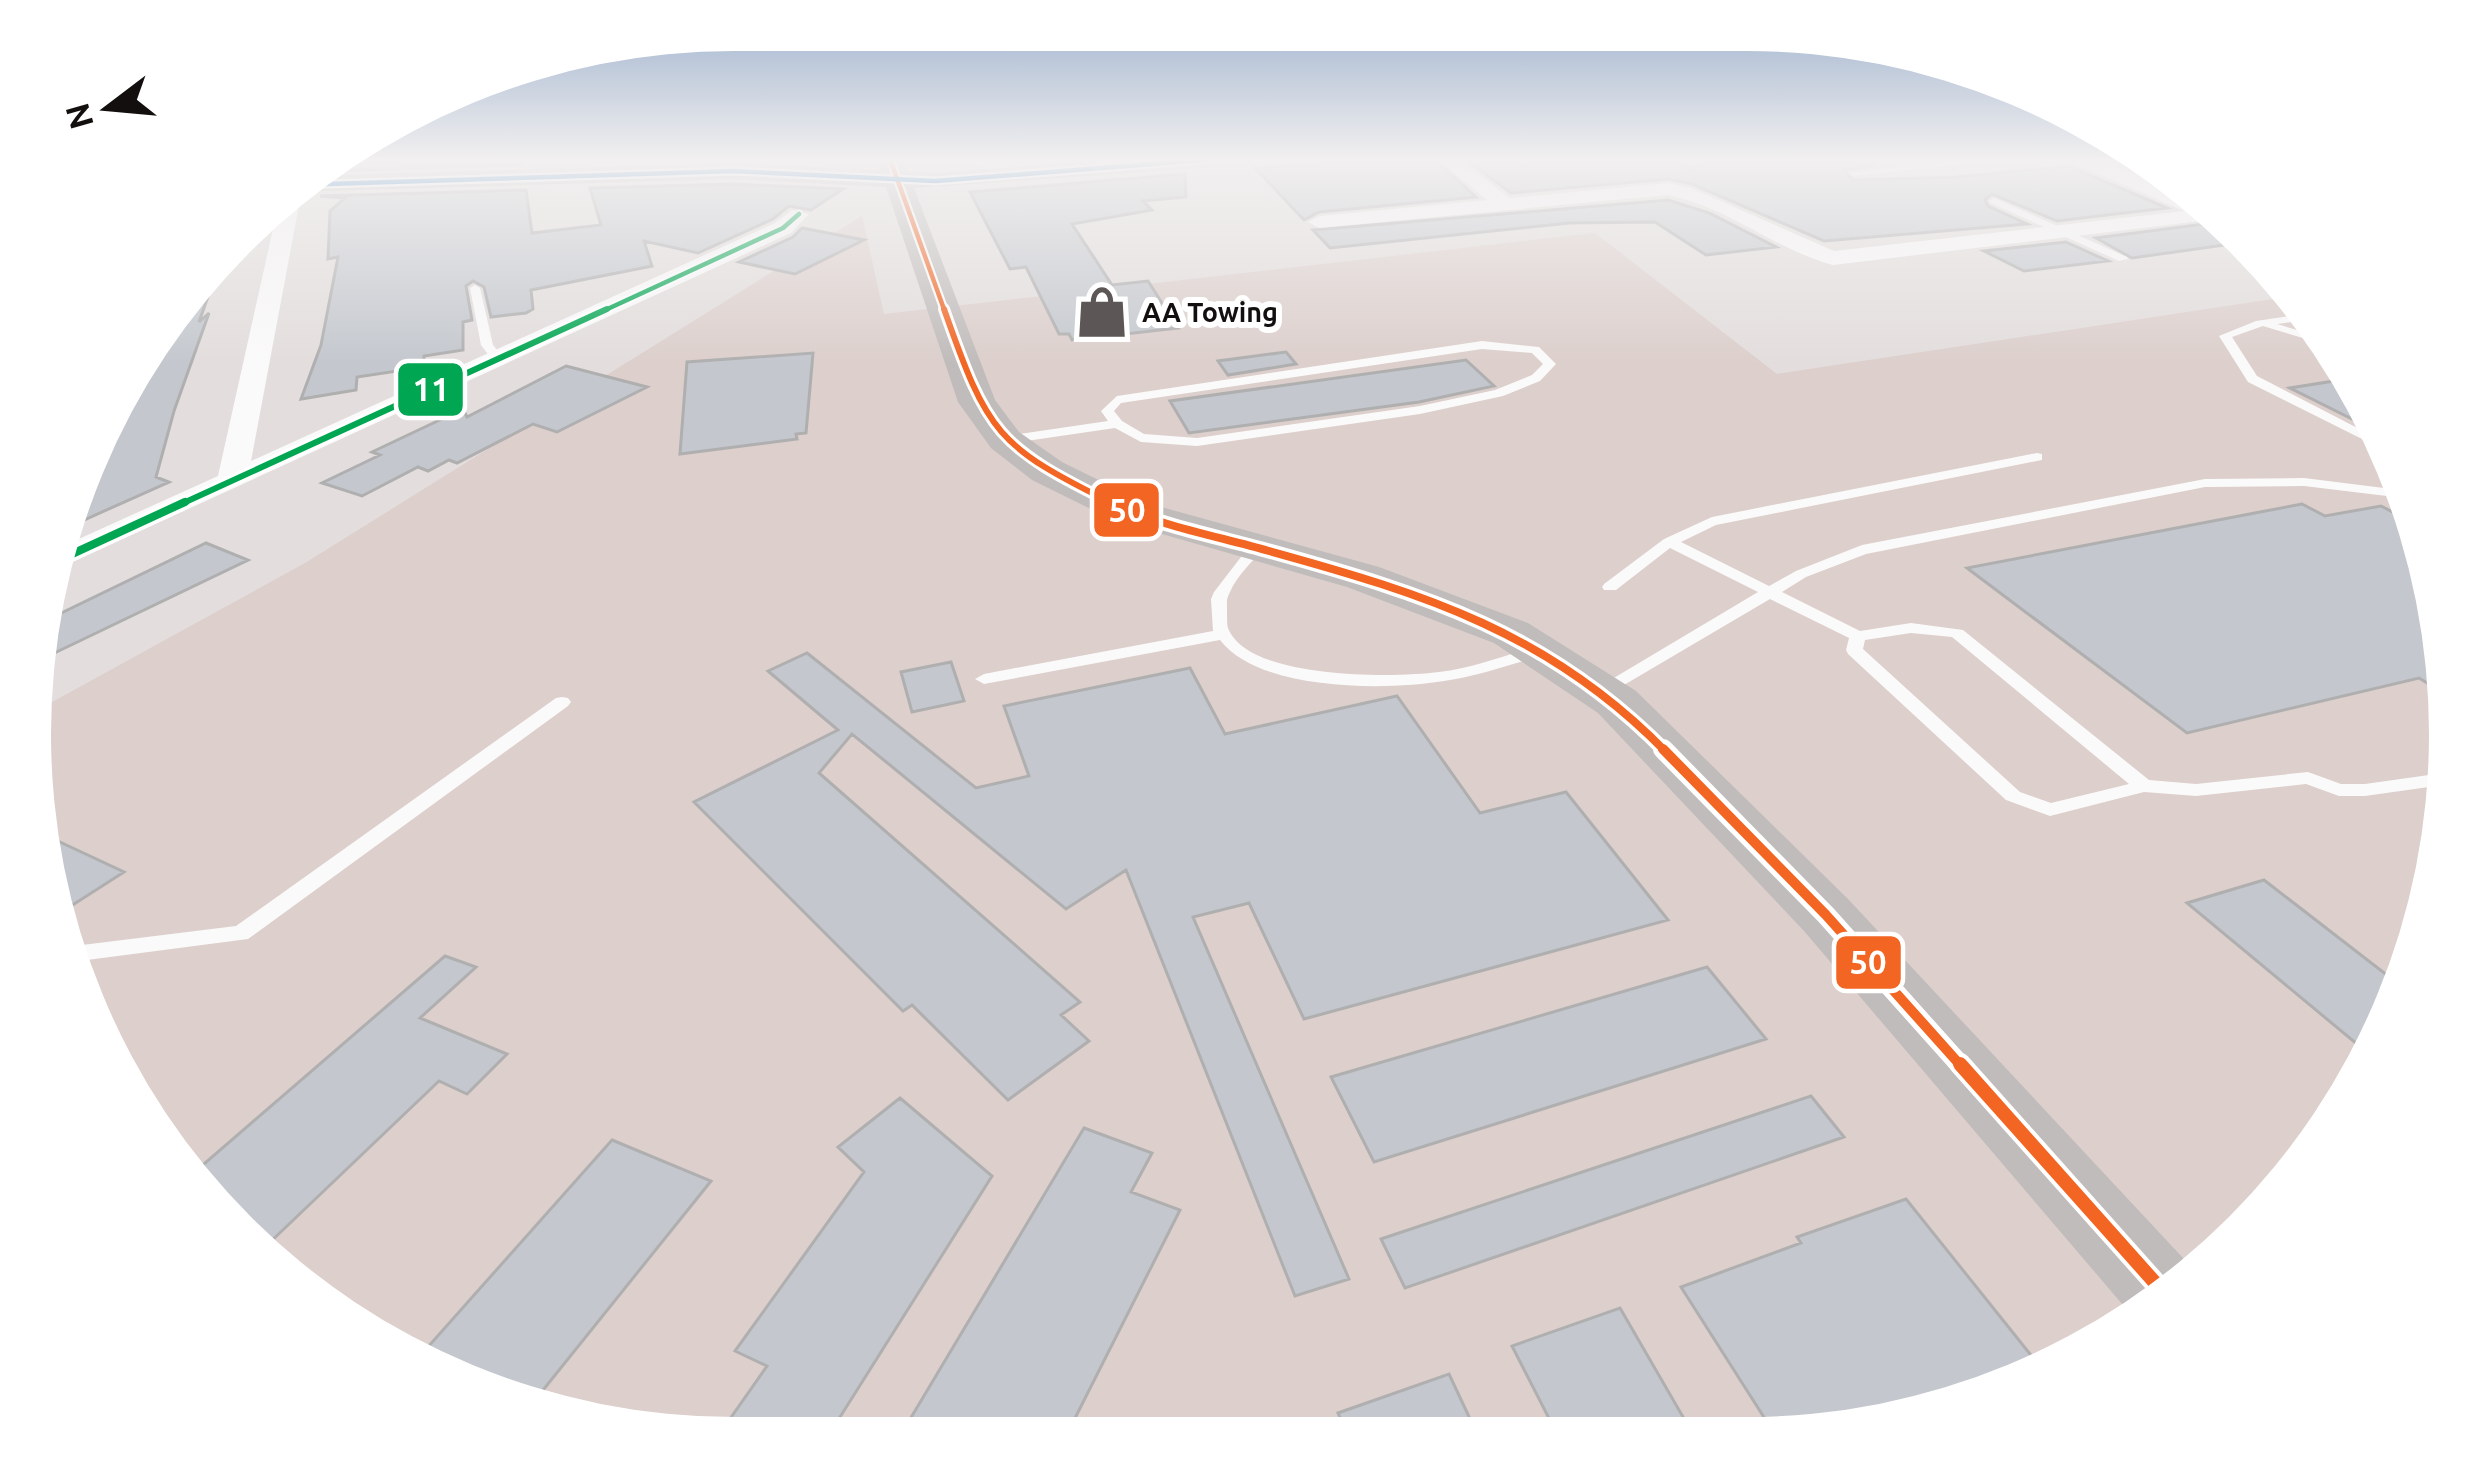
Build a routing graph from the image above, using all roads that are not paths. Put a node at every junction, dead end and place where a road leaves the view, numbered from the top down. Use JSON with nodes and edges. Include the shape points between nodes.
{"nodes":[{"id":1,"x":284,"y":228,"type":"edge"},
{"id":2,"x":784,"y":228,"type":"edge"},
{"id":3,"x":916,"y":228,"type":"edge"},
{"id":4,"x":1759,"y":228,"type":"edge"},
{"id":5,"x":2051,"y":228,"type":"edge"},
{"id":6,"x":2106,"y":228,"type":"edge"},
{"id":7,"x":2063,"y":233,"type":"junction"},
{"id":8,"x":2123,"y":260,"type":"dead end"},
{"id":9,"x":475,"y":288,"type":"dead end"},
{"id":10,"x":2289,"y":319,"type":"edge"},
{"id":11,"x":2260,"y":323,"type":"junction"},
{"id":12,"x":2300,"y":335,"type":"edge"},
{"id":13,"x":498,"y":359,"type":"junction"},
{"id":14,"x":991,"y":421,"type":"junction"},
{"id":15,"x":1117,"y":424,"type":"junction"},
{"id":16,"x":2360,"y":435,"type":"edge"},
{"id":17,"x":2037,"y":457,"type":"dead end"},
{"id":18,"x":232,"y":481,"type":"junction"},
{"id":19,"x":2384,"y":492,"type":"edge"},
{"id":20,"x":1669,"y":542,"type":"junction"},
{"id":21,"x":1256,"y":547,"type":"junction"},
{"id":22,"x":75,"y":552,"type":"edge"},
{"id":23,"x":1610,"y":587,"type":"dead end"},
{"id":24,"x":1771,"y":592,"type":"junction"},
{"id":25,"x":1222,"y":634,"type":"junction"},
{"id":26,"x":1858,"y":636,"type":"junction"},
{"id":27,"x":1538,"y":651,"type":"junction"},
{"id":28,"x":984,"y":680,"type":"dead end"},
{"id":29,"x":1600,"y":691,"type":"junction"},
{"id":30,"x":562,"y":702,"type":"dead end"},
{"id":31,"x":2428,"y":781,"type":"edge"},
{"id":32,"x":2144,"y":786,"type":"junction"},
{"id":33,"x":87,"y":952,"type":"edge"},
{"id":34,"x":2154,"y":1282,"type":"edge"}],
"edges":[{"from":1,"to":18,"type":"street"},
{"from":2,"to":13,"type":"street"},
{"from":3,"to":14,"type":"main road"},
{"from":4,"to":7,"type":"street","via":[[1833,258]]},
{"from":5,"to":7,"type":"lane"},
{"from":6,"to":7,"type":"street"},
{"from":7,"to":8,"type":"lane"},
{"from":9,"to":13,"type":"lane","via":[[487,345]]},
{"from":10,"to":11,"type":"lane"},
{"from":11,"to":12,"type":"lane"},
{"from":11,"to":16,"type":"lane","via":[[2225,336],[2252,379]]},
{"from":13,"to":18,"type":"street"},
{"from":14,"to":15,"type":"lane"},
{"from":14,"to":21,"type":"main road","via":[[1047,471],[1128,511]]},
{"from":15,"to":15,"type":"lane","via":[[1141,438],[1197,442],[1498,393],[1550,364],[1535,350],[1482,345],[1117,400],[1107,411]]},
{"from":17,"to":20,"type":"lane","via":[[1712,521]]},
{"from":18,"to":22,"type":"street"},
{"from":19,"to":24,"type":"lane","via":[[2205,483],[1862,550]]},
{"from":20,"to":23,"type":"lane"},
{"from":20,"to":24,"type":"lane"},
{"from":21,"to":25,"type":"lane","via":[[1220,595]]},
{"from":21,"to":27,"type":"main road","via":[[1364,578]]},
{"from":24,"to":26,"type":"lane"},
{"from":24,"to":29,"type":"lane"},
{"from":25,"to":27,"type":"lane","via":[[1242,656],[1299,675],[1388,682]]},
{"from":25,"to":28,"type":"lane"},
{"from":26,"to":32,"type":"lane","via":[[1912,628],[1957,633]]},
{"from":26,"to":32,"type":"lane","via":[[1854,650],[2013,796],[2050,810]]},
{"from":27,"to":29,"type":"main road"},
{"from":29,"to":34,"type":"main road","via":[[1826,915]]},
{"from":30,"to":33,"type":"lane","via":[[241,933]]},
{"from":31,"to":32,"type":"lane","via":[[2365,790],[2308,778],[2196,790]]}]}
